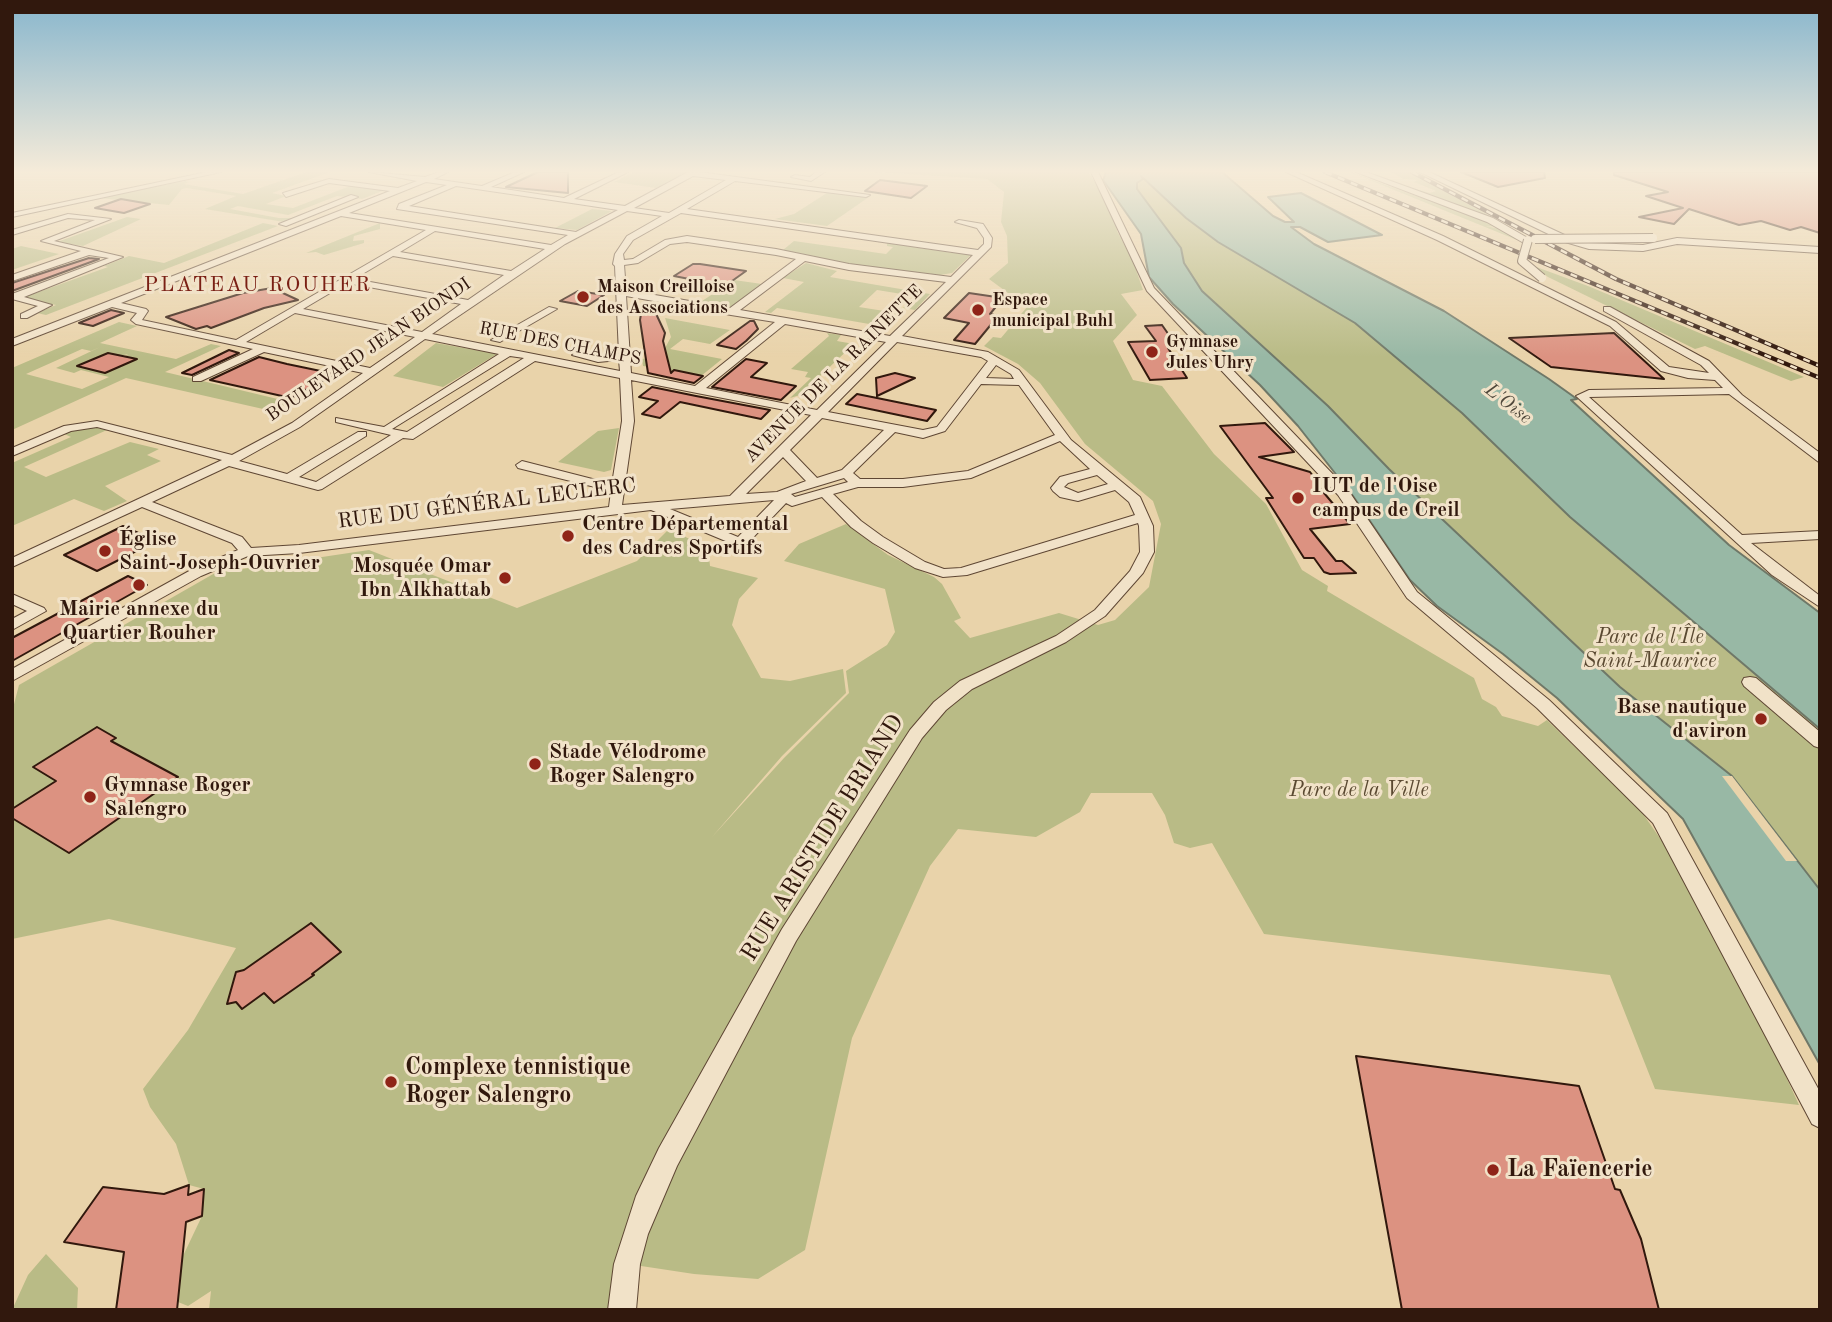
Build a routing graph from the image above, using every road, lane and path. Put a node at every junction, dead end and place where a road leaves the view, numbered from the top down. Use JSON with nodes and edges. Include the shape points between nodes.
{"nodes":[{"id":1,"x":67,"y":234,"type":"edge"},
{"id":2,"x":290,"y":234,"type":"edge"},
{"id":3,"x":425,"y":234,"type":"edge"},
{"id":4,"x":462,"y":234,"type":"edge"},
{"id":5,"x":576,"y":234,"type":"edge"},
{"id":6,"x":637,"y":234,"type":"edge"},
{"id":7,"x":845,"y":234,"type":"edge"},
{"id":8,"x":971,"y":234,"type":"edge"},
{"id":9,"x":973,"y":234,"type":"edge"},
{"id":10,"x":1124,"y":234,"type":"edge"},
{"id":11,"x":1430,"y":234,"type":"edge"},
{"id":12,"x":1518,"y":234,"type":"edge"},
{"id":13,"x":1556,"y":234,"type":"edge"},
{"id":14,"x":1529,"y":239,"type":"junction"},
{"id":15,"x":1820,"y":240,"type":"edge"},
{"id":16,"x":552,"y":248,"type":"junction"},
{"id":17,"x":953,"y":249,"type":"junction"},
{"id":18,"x":1820,"y":250,"type":"edge"},
{"id":19,"x":88,"y":252,"type":"junction"},
{"id":20,"x":391,"y":253,"type":"junction"},
{"id":21,"x":980,"y":253,"type":"junction"},
{"id":22,"x":803,"y":258,"type":"junction"},
{"id":23,"x":617,"y":264,"type":"junction"},
{"id":24,"x":512,"y":274,"type":"junction"},
{"id":25,"x":12,"y":278,"type":"edge"},
{"id":26,"x":346,"y":279,"type":"junction"},
{"id":27,"x":953,"y":280,"type":"junction"},
{"id":28,"x":620,"y":292,"type":"junction"},
{"id":29,"x":13,"y":297,"type":"edge"},
{"id":30,"x":470,"y":303,"type":"junction"},
{"id":31,"x":111,"y":304,"type":"junction"},
{"id":32,"x":552,"y":309,"type":"dead end"},
{"id":33,"x":294,"y":310,"type":"junction"},
{"id":34,"x":731,"y":312,"type":"junction"},
{"id":35,"x":16,"y":315,"type":"edge"},
{"id":36,"x":783,"y":321,"type":"junction"},
{"id":37,"x":59,"y":324,"type":"junction"},
{"id":38,"x":425,"y":335,"type":"junction"},
{"id":39,"x":437,"y":338,"type":"junction"},
{"id":40,"x":894,"y":339,"type":"junction"},
{"id":41,"x":496,"y":340,"type":"junction"},
{"id":42,"x":12,"y":343,"type":"edge"},
{"id":43,"x":237,"y":343,"type":"junction"},
{"id":44,"x":262,"y":349,"type":"junction"},
{"id":45,"x":509,"y":352,"type":"junction"},
{"id":46,"x":626,"y":356,"type":"junction"},
{"id":47,"x":533,"y":357,"type":"junction"},
{"id":48,"x":995,"y":359,"type":"junction"},
{"id":49,"x":374,"y":372,"type":"junction"},
{"id":50,"x":627,"y":376,"type":"junction"},
{"id":51,"x":1719,"y":377,"type":"junction"},
{"id":52,"x":197,"y":379,"type":"dead end"},
{"id":53,"x":978,"y":381,"type":"junction"},
{"id":54,"x":1024,"y":383,"type":"junction"},
{"id":55,"x":446,"y":390,"type":"junction"},
{"id":56,"x":697,"y":390,"type":"junction"},
{"id":57,"x":1732,"y":391,"type":"junction"},
{"id":58,"x":472,"y":396,"type":"junction"},
{"id":59,"x":313,"y":414,"type":"junction"},
{"id":60,"x":819,"y":414,"type":"junction"},
{"id":61,"x":389,"y":426,"type":"dead end"},
{"id":62,"x":892,"y":428,"type":"junction"},
{"id":63,"x":362,"y":434,"type":"dead end"},
{"id":64,"x":405,"y":435,"type":"junction"},
{"id":65,"x":1062,"y":436,"type":"junction"},
{"id":66,"x":782,"y":450,"type":"junction"},
{"id":67,"x":12,"y":452,"type":"edge"},
{"id":68,"x":1820,"y":459,"type":"edge"},
{"id":69,"x":231,"y":461,"type":"junction"},
{"id":70,"x":522,"y":465,"type":"dead end"},
{"id":71,"x":1100,"y":470,"type":"junction"},
{"id":72,"x":846,"y":473,"type":"junction"},
{"id":73,"x":289,"y":478,"type":"junction"},
{"id":74,"x":857,"y":483,"type":"junction"},
{"id":75,"x":1119,"y":485,"type":"junction"},
{"id":76,"x":819,"y":487,"type":"junction"},
{"id":77,"x":618,"y":489,"type":"junction"},
{"id":78,"x":786,"y":495,"type":"junction"},
{"id":79,"x":734,"y":499,"type":"junction"},
{"id":80,"x":142,"y":503,"type":"junction"},
{"id":81,"x":652,"y":506,"type":"junction"},
{"id":82,"x":615,"y":509,"type":"junction"},
{"id":83,"x":1143,"y":517,"type":"junction"},
{"id":84,"x":1820,"y":535,"type":"edge"},
{"id":85,"x":1740,"y":539,"type":"junction"},
{"id":86,"x":246,"y":552,"type":"junction"},
{"id":87,"x":12,"y":563,"type":"edge"},
{"id":88,"x":12,"y":598,"type":"edge"},
{"id":89,"x":1820,"y":603,"type":"edge"},
{"id":90,"x":12,"y":625,"type":"edge"},
{"id":91,"x":12,"y":676,"type":"edge"},
{"id":92,"x":1750,"y":682,"type":"dead end"},
{"id":93,"x":1820,"y":742,"type":"edge"},
{"id":94,"x":1820,"y":1116,"type":"edge"},
{"id":95,"x":622,"y":1310,"type":"edge"}],
"edges":[{"from":1,"to":19,"type":"street","via":[[45,242]]},
{"from":2,"to":31,"type":"street"},
{"from":3,"to":20,"type":"street"},
{"from":4,"to":16,"type":"street"},
{"from":5,"to":16,"type":"street","name":"BOULEVARD JEAN BIONDI"},
{"from":6,"to":23,"type":"street","via":[[624,243]]},
{"from":7,"to":17,"type":"street"},
{"from":8,"to":17,"type":"street"},
{"from":9,"to":21,"type":"street","via":[[989,243]]},
{"from":10,"to":94,"type":"street","via":[[1150,289],[1343,493],[1417,600],[1665,825]]},
{"from":11,"to":51,"type":"street","via":[[1613,324],[1665,369]]},
{"from":12,"to":14,"type":"street"},
{"from":13,"to":18,"type":"street","via":[[1610,248],[1682,242]]},
{"from":14,"to":15,"type":"street","bridge":true},
{"from":14,"to":51,"type":"street","bridge":true,"via":[[1522,261],[1536,274],[1657,335]]},
{"from":16,"to":24,"type":"street","name":"BOULEVARD JEAN BIONDI"},
{"from":17,"to":21,"type":"street"},
{"from":19,"to":25,"type":"street"},
{"from":19,"to":29,"type":"street","via":[[119,258]]},
{"from":20,"to":24,"type":"street"},
{"from":20,"to":26,"type":"street"},
{"from":21,"to":27,"type":"street","name":"AVENUE DE LA RAINETTE"},
{"from":22,"to":23,"type":"street","via":[[700,240],[672,241],[632,262]]},
{"from":22,"to":27,"type":"street"},
{"from":22,"to":34,"type":"street"},
{"from":23,"to":28,"type":"street"},
{"from":24,"to":30,"type":"street","name":"BOULEVARD JEAN BIONDI"},
{"from":26,"to":30,"type":"street"},
{"from":26,"to":33,"type":"street"},
{"from":27,"to":40,"type":"street","name":"AVENUE DE LA RAINETTE"},
{"from":28,"to":34,"type":"street"},
{"from":28,"to":46,"type":"street"},
{"from":29,"to":35,"type":"street","via":[[47,305]]},
{"from":30,"to":38,"type":"street","name":"BOULEVARD JEAN BIONDI"},
{"from":31,"to":37,"type":"street"},
{"from":31,"to":43,"type":"street","via":[[143,311],[139,322]]},
{"from":32,"to":41,"type":"street"},
{"from":33,"to":38,"type":"street","name":"RUE DES CHAMPS"},
{"from":33,"to":43,"type":"street"},
{"from":34,"to":36,"type":"street"},
{"from":35,"to":37,"type":"street"},
{"from":36,"to":40,"type":"street"},
{"from":36,"to":56,"type":"street"},
{"from":37,"to":42,"type":"street"},
{"from":38,"to":39,"type":"street","name":"RUE DES CHAMPS"},
{"from":38,"to":49,"type":"street","name":"BOULEVARD JEAN BIONDI"},
{"from":39,"to":41,"type":"street","via":[[458,333]]},
{"from":39,"to":45,"type":"street","name":"RUE DES CHAMPS"},
{"from":40,"to":48,"type":"street"},
{"from":40,"to":60,"type":"street","name":"AVENUE DE LA RAINETTE"},
{"from":41,"to":46,"type":"street","via":[[593,358]]},
{"from":43,"to":44,"type":"street"},
{"from":44,"to":49,"type":"street"},
{"from":44,"to":52,"type":"street"},
{"from":45,"to":47,"type":"street","name":"RUE DES CHAMPS"},
{"from":45,"to":55,"type":"street"},
{"from":46,"to":50,"type":"street"},
{"from":47,"to":50,"type":"street","name":"RUE DES CHAMPS"},
{"from":47,"to":58,"type":"street"},
{"from":48,"to":53,"type":"street"},
{"from":48,"to":54,"type":"street"},
{"from":49,"to":59,"type":"street","name":"BOULEVARD JEAN BIONDI"},
{"from":50,"to":56,"type":"street","name":"RUE DES CHAMPS"},
{"from":50,"to":77,"type":"street","via":[[628,424]]},
{"from":51,"to":57,"type":"street"},
{"from":53,"to":54,"type":"street"},
{"from":53,"to":62,"type":"street","name":"RUE DES CHAMPS","via":[[939,430],[923,434]]},
{"from":54,"to":65,"type":"street"},
{"from":55,"to":58,"type":"street"},
{"from":55,"to":61,"type":"street"},
{"from":56,"to":60,"type":"street","name":"RUE DES CHAMPS"},
{"from":57,"to":68,"type":"street"},
{"from":57,"to":85,"type":"street","via":[[1582,396]]},
{"from":58,"to":64,"type":"street"},
{"from":59,"to":64,"type":"street"},
{"from":59,"to":69,"type":"street","name":"BOULEVARD JEAN BIONDI"},
{"from":60,"to":62,"type":"street","name":"RUE DES CHAMPS"},
{"from":60,"to":66,"type":"street","name":"AVENUE DE LA RAINETTE"},
{"from":62,"to":72,"type":"street"},
{"from":63,"to":73,"type":"street"},
{"from":64,"to":73,"type":"street","via":[[318,486]]},
{"from":65,"to":71,"type":"street"},
{"from":65,"to":74,"type":"street","via":[[971,474],[903,483]]},
{"from":66,"to":76,"type":"street"},
{"from":66,"to":79,"type":"street","name":"AVENUE DE LA RAINETTE"},
{"from":67,"to":69,"type":"street","via":[[72,427],[97,424]]},
{"from":69,"to":73,"type":"street"},
{"from":69,"to":80,"type":"street","name":"BOULEVARD JEAN BIONDI"},
{"from":70,"to":77,"type":"street"},
{"from":71,"to":75,"type":"street"},
{"from":71,"to":75,"type":"street","via":[[1065,480],[1057,488],[1077,497]]},
{"from":72,"to":74,"type":"street"},
{"from":72,"to":76,"type":"street"},
{"from":74,"to":76,"type":"street"},
{"from":75,"to":83,"type":"street","via":[[1135,500]]},
{"from":76,"to":78,"type":"street","name":"RUE DU GÉNÉRAL LECLERC","via":[[792,502]]},
{"from":76,"to":83,"type":"street","via":[[878,540],[919,565],[943,573],[962,572]]},
{"from":77,"to":82,"type":"street"},
{"from":78,"to":79,"type":"street","name":"RUE DU GÉNÉRAL LECLERC"},
{"from":78,"to":81,"type":"street","via":[[740,543]]},
{"from":79,"to":81,"type":"street","name":"RUE DU GÉNÉRAL LECLERC"},
{"from":80,"to":86,"type":"street","via":[[240,542]]},
{"from":80,"to":87,"type":"street","name":"BOULEVARD JEAN BIONDI"},
{"from":81,"to":82,"type":"street","name":"RUE DU GÉNÉRAL LECLERC"},
{"from":82,"to":86,"type":"street","name":"RUE DU GÉNÉRAL LECLERC"},
{"from":83,"to":95,"type":"street","name":"RUE ARISTIDE BRIAND","via":[[1147,538],[1143,562],[1115,599],[1061,639],[966,685],[940,705],[916,734],[789,935],[668,1157],[635,1234]]},
{"from":84,"to":85,"type":"street"},
{"from":85,"to":89,"type":"street"},
{"from":86,"to":91,"type":"street","name":"RUE DU GÉNÉRAL LECLERC","via":[[197,573]]},
{"from":88,"to":90,"type":"street","via":[[38,611]]},
{"from":92,"to":93,"type":"street"}]}
